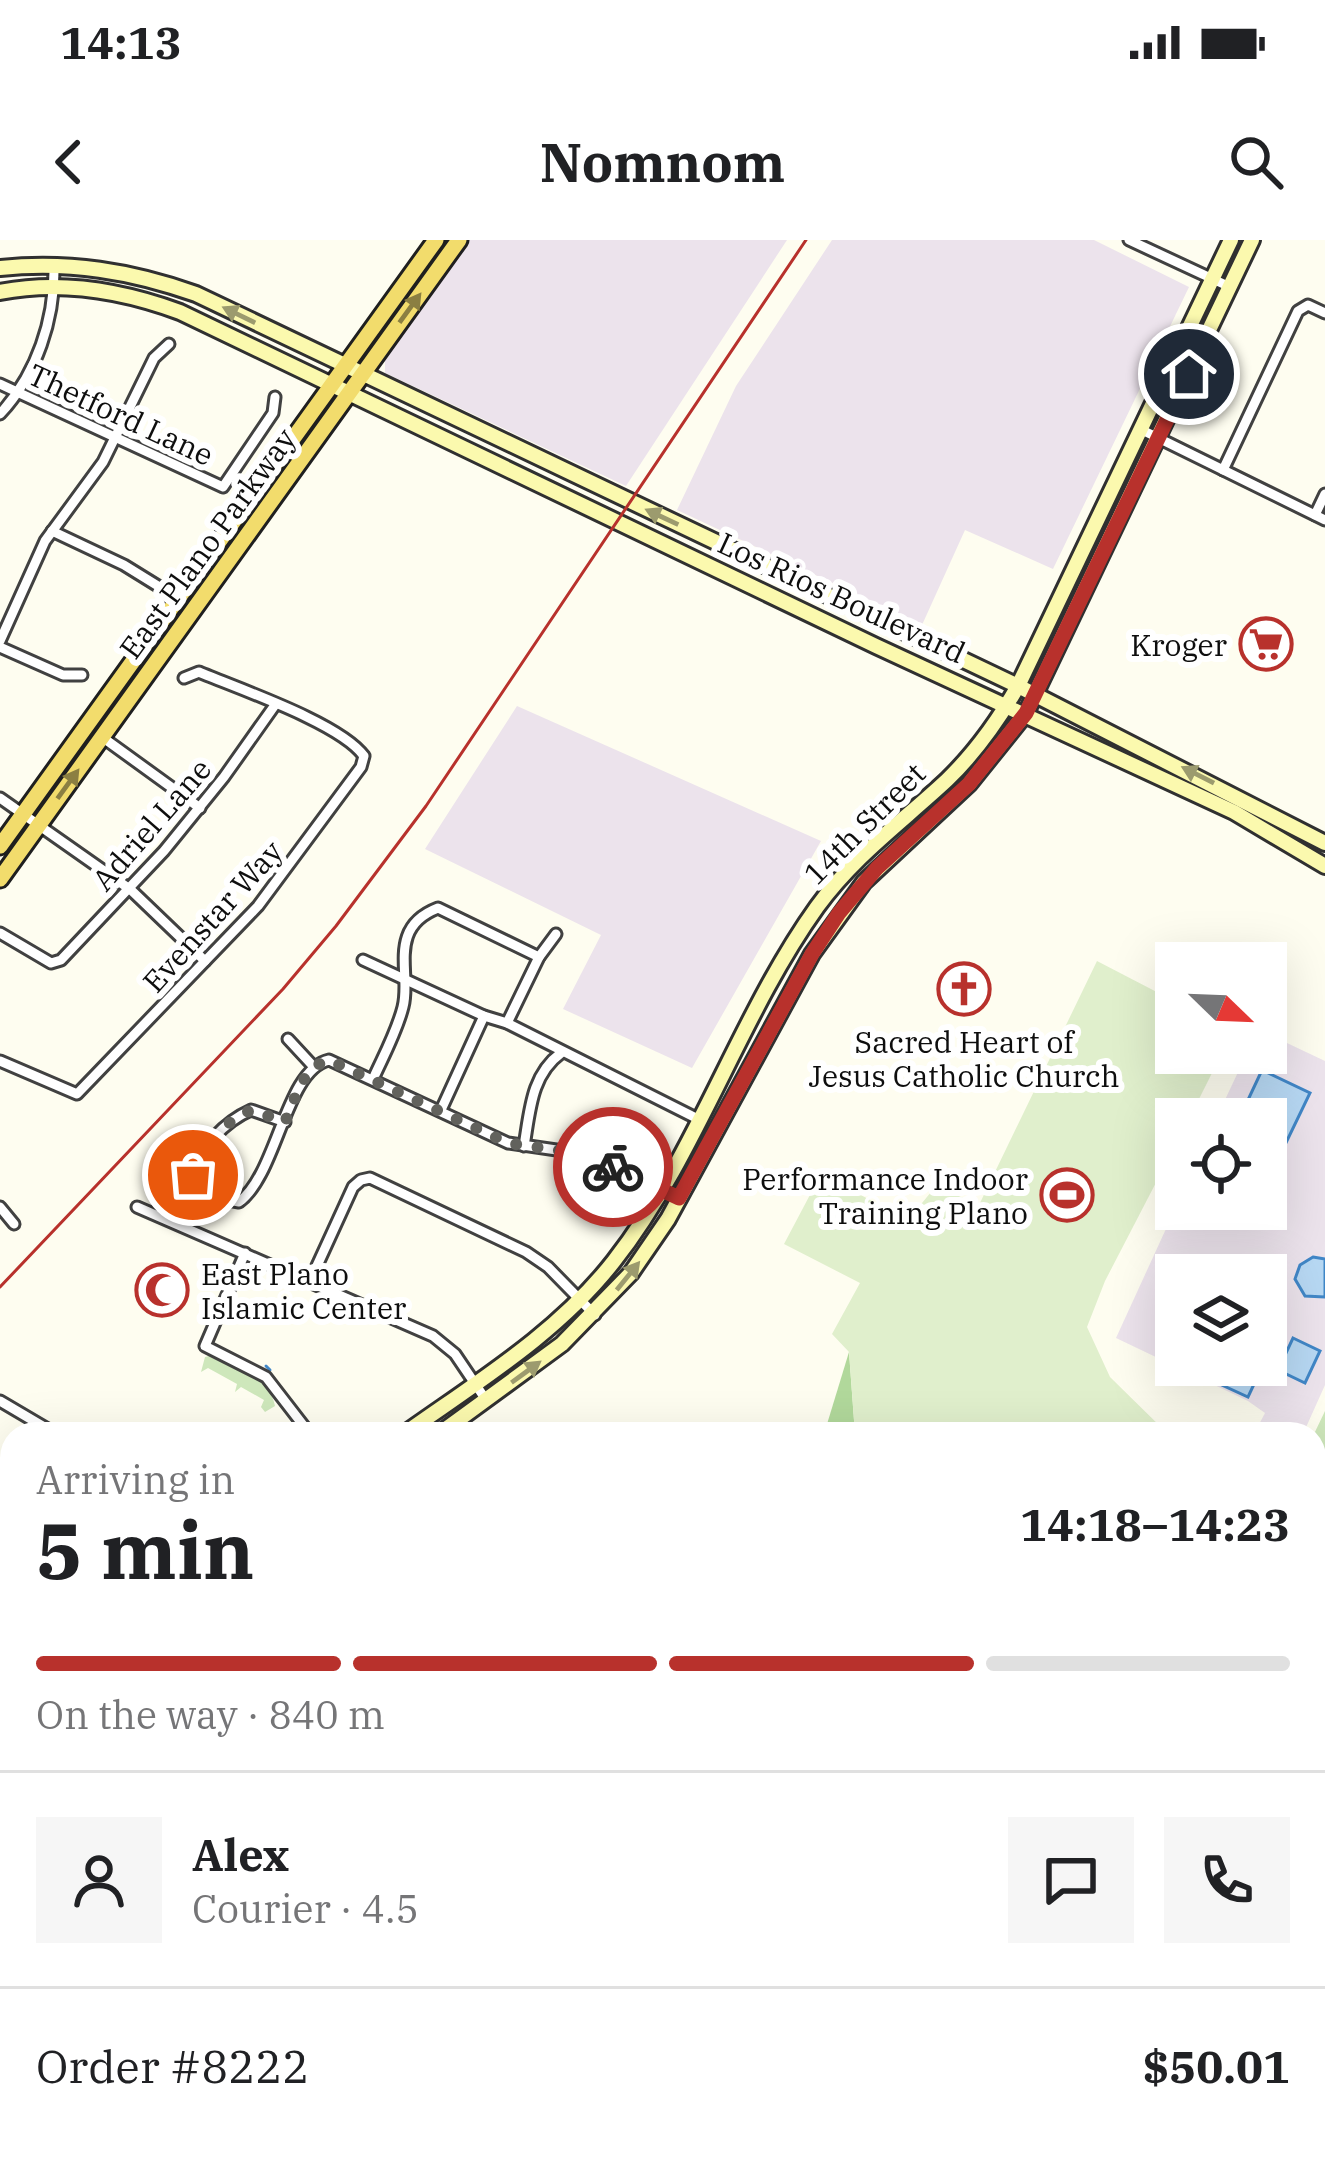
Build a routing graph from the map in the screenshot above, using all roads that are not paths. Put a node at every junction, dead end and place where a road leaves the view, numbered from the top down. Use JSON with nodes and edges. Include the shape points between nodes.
{"nodes":[{"id":1,"x":436,"y":240,"type":"edge"},
{"id":2,"x":459,"y":240,"type":"edge"},
{"id":3,"x":1129,"y":240,"type":"edge"},
{"id":4,"x":1231,"y":240,"type":"edge"},
{"id":5,"x":1252,"y":240,"type":"edge"},
{"id":6,"x":54,"y":266,"type":"junction"},
{"id":7,"x":0,"y":268,"type":"edge"},
{"id":8,"x":1212,"y":280,"type":"junction"},
{"id":9,"x":171,"y":285,"type":"junction"},
{"id":10,"x":54,"y":287,"type":"junction"},
{"id":11,"x":1230,"y":287,"type":"junction"},
{"id":12,"x":0,"y":292,"type":"edge"},
{"id":13,"x":164,"y":306,"type":"junction"},
{"id":14,"x":1325,"y":313,"type":"edge"},
{"id":15,"x":169,"y":344,"type":"dead end"},
{"id":16,"x":344,"y":366,"type":"junction"},
{"id":17,"x":362,"y":375,"type":"junction"},
{"id":18,"x":0,"y":384,"type":"edge"},
{"id":19,"x":331,"y":385,"type":"junction"},
{"id":20,"x":18,"y":393,"type":"junction"},
{"id":21,"x":348,"y":393,"type":"junction"},
{"id":22,"x":275,"y":397,"type":"dead end"},
{"id":23,"x":0,"y":414,"type":"edge"},
{"id":24,"x":1140,"y":429,"type":"junction"},
{"id":25,"x":116,"y":440,"type":"junction"},
{"id":26,"x":1158,"y":440,"type":"junction"},
{"id":27,"x":503,"y":442,"type":"junction"},
{"id":28,"x":492,"y":463,"type":"junction"},
{"id":29,"x":1222,"y":470,"type":"junction"},
{"id":30,"x":259,"y":486,"type":"junction"},
{"id":31,"x":1325,"y":494,"type":"edge"},
{"id":32,"x":274,"y":497,"type":"junction"},
{"id":33,"x":1320,"y":517,"type":"edge"},
{"id":34,"x":52,"y":531,"type":"junction"},
{"id":35,"x":1086,"y":545,"type":"junction"},
{"id":36,"x":1104,"y":554,"type":"junction"},
{"id":37,"x":768,"y":567,"type":"junction"},
{"id":38,"x":758,"y":588,"type":"junction"},
{"id":39,"x":178,"y":598,"type":"junction"},
{"id":40,"x":194,"y":609,"type":"junction"},
{"id":41,"x":869,"y":616,"type":"junction"},
{"id":42,"x":862,"y":639,"type":"junction"},
{"id":43,"x":0,"y":644,"type":"edge"},
{"id":44,"x":82,"y":675,"type":"dead end"},
{"id":45,"x":184,"y":678,"type":"dead end"},
{"id":46,"x":1018,"y":686,"type":"junction"},
{"id":47,"x":1036,"y":697,"type":"junction"},
{"id":48,"x":1008,"y":704,"type":"junction"},
{"id":49,"x":274,"y":705,"type":"junction"},
{"id":50,"x":1026,"y":713,"type":"junction"},
{"id":51,"x":102,"y":736,"type":"junction"},
{"id":52,"x":1159,"y":755,"type":"junction"},
{"id":53,"x":1151,"y":773,"type":"junction"},
{"id":54,"x":0,"y":798,"type":"edge"},
{"id":55,"x":1244,"y":798,"type":"junction"},
{"id":56,"x":200,"y":808,"type":"junction"},
{"id":57,"x":1234,"y":812,"type":"junction"},
{"id":58,"x":24,"y":813,"type":"junction"},
{"id":59,"x":39,"y":824,"type":"junction"},
{"id":60,"x":891,"y":827,"type":"junction"},
{"id":61,"x":904,"y":842,"type":"junction"},
{"id":62,"x":1325,"y":843,"type":"edge"},
{"id":63,"x":0,"y":846,"type":"edge"},
{"id":64,"x":1325,"y":866,"type":"edge"},
{"id":65,"x":0,"y":879,"type":"edge"},
{"id":66,"x":131,"y":890,"type":"junction"},
{"id":67,"x":0,"y":933,"type":"edge"},
{"id":68,"x":556,"y":934,"type":"dead end"},
{"id":69,"x":794,"y":943,"type":"junction"},
{"id":70,"x":812,"y":954,"type":"junction"},
{"id":71,"x":539,"y":957,"type":"junction"},
{"id":72,"x":363,"y":960,"type":"dead end"},
{"id":73,"x":205,"y":961,"type":"junction"},
{"id":74,"x":402,"y":978,"type":"junction"},
{"id":75,"x":484,"y":1016,"type":"junction"},
{"id":76,"x":507,"y":1023,"type":"junction"},
{"id":77,"x":745,"y":1034,"type":"junction"},
{"id":78,"x":287,"y":1039,"type":"dead end"},
{"id":79,"x":763,"y":1045,"type":"junction"},
{"id":80,"x":561,"y":1053,"type":"junction"},
{"id":81,"x":1,"y":1065,"type":"edge"},
{"id":82,"x":314,"y":1066,"type":"junction"},
{"id":83,"x":374,"y":1077,"type":"junction"},
{"id":84,"x":441,"y":1110,"type":"junction"},
{"id":85,"x":698,"y":1119,"type":"junction"},
{"id":86,"x":285,"y":1122,"type":"junction"},
{"id":87,"x":524,"y":1146,"type":"junction"},
{"id":88,"x":193,"y":1175,"type":"junction"},
{"id":89,"x":167,"y":1176,"type":"dead end"},
{"id":90,"x":660,"y":1189,"type":"junction"},
{"id":91,"x":679,"y":1198,"type":"junction"},
{"id":92,"x":0,"y":1207,"type":"edge"},
{"id":93,"x":137,"y":1207,"type":"dead end"},
{"id":94,"x":14,"y":1224,"type":"dead end"},
{"id":95,"x":245,"y":1253,"type":"junction"},
{"id":96,"x":310,"y":1281,"type":"junction"},
{"id":97,"x":580,"y":1300,"type":"junction"},
{"id":98,"x":595,"y":1315,"type":"junction"},
{"id":99,"x":475,"y":1383,"type":"junction"},
{"id":100,"x":486,"y":1400,"type":"junction"},
{"id":101,"x":0,"y":1401,"type":"edge"},
{"id":102,"x":36,"y":1422,"type":"edge"},
{"id":103,"x":301,"y":1422,"type":"edge"},
{"id":104,"x":421,"y":1422,"type":"edge"},
{"id":105,"x":456,"y":1422,"type":"edge"}],
"edges":[{"from":1,"to":16,"type":"main road","name":"East Plano Parkway"},
{"from":17,"to":2,"type":"main road","name":"East Plano Parkway","one_way":true},
{"from":3,"to":8,"type":"street"},
{"from":4,"to":8,"type":"main road","name":"14th Street"},
{"from":5,"to":11,"type":"main road","name":"14th Street"},
{"from":6,"to":7,"type":"main road","name":"Los Rios Boulevard"},
{"from":6,"to":9,"type":"main road","name":"Los Rios Boulevard"},
{"from":6,"to":10,"type":"street"},
{"from":8,"to":11,"type":"street"},
{"from":8,"to":24,"type":"main road","name":"14th Street"},
{"from":9,"to":13,"type":"main road"},
{"from":16,"to":9,"type":"main road","name":"Los Rios Boulevard","one_way":true},
{"from":10,"to":12,"type":"main road","name":"Los Rios Boulevard"},
{"from":10,"to":13,"type":"main road","name":"Los Rios Boulevard"},
{"from":10,"to":20,"type":"street","via":[[48,329]]},
{"from":11,"to":26,"type":"main road","name":"14th Street"},
{"from":13,"to":19,"type":"main road","name":"Los Rios Boulevard"},
{"from":14,"to":29,"type":"street","via":[[1301,307]]},
{"from":15,"to":25,"type":"street","via":[[154,358]]},
{"from":16,"to":17,"type":"main road","name":"Los Rios Boulevard"},
{"from":16,"to":19,"type":"main road","name":"East Plano Parkway"},
{"from":17,"to":21,"type":"main road","name":"East Plano Parkway"},
{"from":17,"to":27,"type":"main road","name":"Los Rios Boulevard"},
{"from":18,"to":20,"type":"street","name":"Thetford Lane"},
{"from":19,"to":21,"type":"main road","name":"Los Rios Boulevard"},
{"from":19,"to":30,"type":"main road","name":"East Plano Parkway"},
{"from":20,"to":23,"type":"street"},
{"from":20,"to":25,"type":"street","name":"Thetford Lane"},
{"from":21,"to":28,"type":"main road","name":"Los Rios Boulevard"},
{"from":21,"to":32,"type":"main road","name":"East Plano Parkway"},
{"from":22,"to":25,"type":"street","name":"Thetford Lane","via":[[273,413],[223,487]]},
{"from":24,"to":26,"type":"street"},
{"from":24,"to":35,"type":"main road","name":"14th Street"},
{"from":25,"to":34,"type":"street"},
{"from":26,"to":29,"type":"street"},
{"from":26,"to":36,"type":"main road","name":"14th Street"},
{"from":27,"to":28,"type":"main road"},
{"from":37,"to":27,"type":"main road","name":"Los Rios Boulevard","one_way":true},
{"from":28,"to":38,"type":"main road","name":"Los Rios Boulevard"},
{"from":29,"to":33,"type":"street"},
{"from":30,"to":32,"type":"main road"},
{"from":30,"to":39,"type":"main road","name":"East Plano Parkway"},
{"from":31,"to":33,"type":"street"},
{"from":32,"to":40,"type":"main road","name":"East Plano Parkway"},
{"from":34,"to":39,"type":"street"},
{"from":34,"to":43,"type":"street"},
{"from":35,"to":36,"type":"main road"},
{"from":35,"to":46,"type":"main road","name":"14th Street"},
{"from":36,"to":47,"type":"main road","name":"14th Street"},
{"from":37,"to":38,"type":"main road"},
{"from":37,"to":41,"type":"main road","name":"Los Rios Boulevard"},
{"from":38,"to":42,"type":"main road","name":"Los Rios Boulevard"},
{"from":39,"to":40,"type":"street"},
{"from":39,"to":58,"type":"main road","name":"East Plano Parkway"},
{"from":40,"to":51,"type":"main road","name":"East Plano Parkway"},
{"from":41,"to":42,"type":"main road"},
{"from":41,"to":46,"type":"main road","name":"Los Rios Boulevard"},
{"from":42,"to":48,"type":"main road","name":"Los Rios Boulevard"},
{"from":43,"to":44,"type":"street","via":[[63,675]]},
{"from":45,"to":49,"type":"street","via":[[199,671]]},
{"from":46,"to":47,"type":"main road","name":"Los Rios Boulevard"},
{"from":46,"to":48,"type":"main road","name":"14th Street"},
{"from":47,"to":50,"type":"main road","name":"14th Street"},
{"from":47,"to":52,"type":"main road","name":"Los Rios Boulevard"},
{"from":48,"to":50,"type":"main road","name":"Los Rios Boulevard"},
{"from":48,"to":60,"type":"main road","name":"14th Street","via":[[964,761]]},
{"from":49,"to":56,"type":"street","name":"Adriel Lane"},
{"from":49,"to":73,"type":"street","name":"Evenstar Way","via":[[330,729],[364,756],[290,868]]},
{"from":50,"to":53,"type":"main road","name":"Los Rios Boulevard"},
{"from":50,"to":61,"type":"main road","name":"14th Street","via":[[969,784]]},
{"from":51,"to":56,"type":"street"},
{"from":59,"to":51,"type":"main road","name":"East Plano Parkway","one_way":true},
{"from":52,"to":53,"type":"main road"},
{"from":55,"to":52,"type":"main road","name":"Los Rios Boulevard","one_way":true},
{"from":53,"to":57,"type":"main road","name":"Los Rios Boulevard"},
{"from":54,"to":58,"type":"street"},
{"from":55,"to":57,"type":"main road"},
{"from":55,"to":62,"type":"main road","name":"Los Rios Boulevard"},
{"from":56,"to":66,"type":"street","name":"Adriel Lane"},
{"from":57,"to":64,"type":"main road","name":"Los Rios Boulevard"},
{"from":58,"to":59,"type":"street"},
{"from":58,"to":63,"type":"main road","name":"East Plano Parkway"},
{"from":59,"to":65,"type":"main road","name":"East Plano Parkway"},
{"from":59,"to":66,"type":"street"},
{"from":60,"to":61,"type":"main road"},
{"from":60,"to":69,"type":"main road","name":"14th Street"},
{"from":61,"to":70,"type":"main road","name":"14th Street"},
{"from":66,"to":67,"type":"street","name":"Adriel Lane","via":[[61,960],[51,963]]},
{"from":66,"to":73,"type":"street"},
{"from":68,"to":71,"type":"street"},
{"from":69,"to":70,"type":"main road"},
{"from":69,"to":77,"type":"main road","name":"14th Street"},
{"from":70,"to":79,"type":"main road","name":"14th Street"},
{"from":71,"to":74,"type":"street","via":[[438,908],[406,943]]},
{"from":71,"to":76,"type":"street"},
{"from":72,"to":74,"type":"street"},
{"from":73,"to":81,"type":"street","name":"Evenstar Way","via":[[77,1094]]},
{"from":74,"to":75,"type":"street"},
{"from":74,"to":83,"type":"street","via":[[405,1002]]},
{"from":75,"to":76,"type":"street"},
{"from":75,"to":84,"type":"street"},
{"from":76,"to":80,"type":"street"},
{"from":77,"to":79,"type":"main road"},
{"from":77,"to":85,"type":"main road","name":"14th Street"},
{"from":78,"to":82,"type":"street"},
{"from":79,"to":91,"type":"main road","name":"14th Street"},
{"from":80,"to":85,"type":"street"},
{"from":80,"to":87,"type":"street","via":[[532,1096]]},
{"from":82,"to":83,"type":"street","via":[[329,1060]]},
{"from":82,"to":86,"type":"street"},
{"from":83,"to":84,"type":"street"},
{"from":84,"to":87,"type":"street"},
{"from":85,"to":90,"type":"main road","name":"14th Street"},
{"from":86,"to":88,"type":"street","via":[[251,1110],[239,1115],[203,1151]]},
{"from":86,"to":88,"type":"street","via":[[239,1202],[222,1199]]},
{"from":87,"to":90,"type":"street","via":[[584,1154]]},
{"from":88,"to":89,"type":"street"},
{"from":90,"to":91,"type":"street"},
{"from":90,"to":97,"type":"main road","name":"14th Street"},
{"from":98,"to":91,"type":"main road","name":"14th Street","one_way":true},
{"from":92,"to":94,"type":"street"},
{"from":93,"to":95,"type":"street"},
{"from":95,"to":96,"type":"street"},
{"from":95,"to":103,"type":"street","via":[[205,1346],[266,1377]]},
{"from":96,"to":97,"type":"street","via":[[353,1187],[370,1178],[526,1252]]},
{"from":96,"to":99,"type":"street","via":[[433,1336]]},
{"from":97,"to":98,"type":"street"},
{"from":97,"to":99,"type":"main road","name":"14th Street"},
{"from":100,"to":98,"type":"main road","name":"14th Street","one_way":true},
{"from":99,"to":100,"type":"street"},
{"from":99,"to":104,"type":"main road","name":"14th Street"},
{"from":100,"to":105,"type":"main road","name":"14th Street"},
{"from":101,"to":102,"type":"street"}]}
